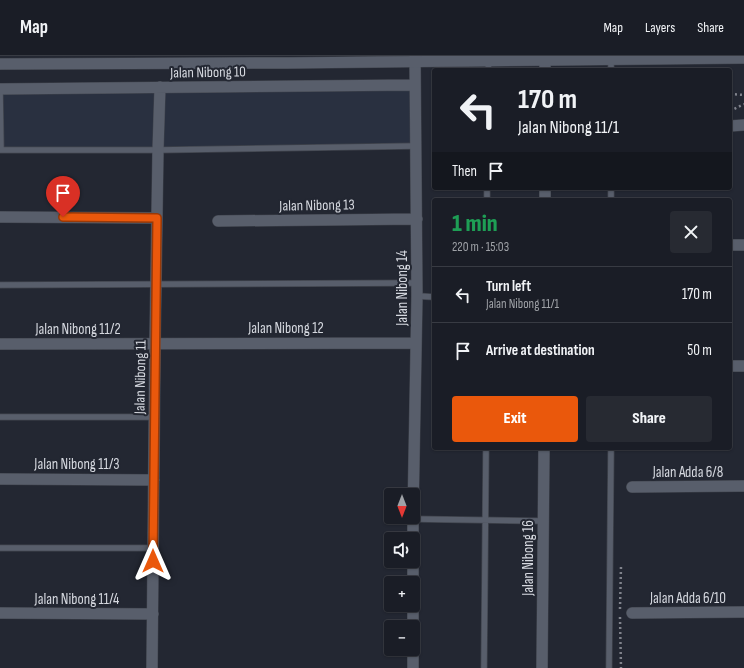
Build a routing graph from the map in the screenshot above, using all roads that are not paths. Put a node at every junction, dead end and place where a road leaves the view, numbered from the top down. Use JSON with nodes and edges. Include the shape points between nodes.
{"nodes":[{"id":1,"x":739,"y":57,"type":"edge"},
{"id":2,"x":532,"y":58,"type":"edge"},
{"id":3,"x":415,"y":59,"type":"edge"},
{"id":4,"x":288,"y":60,"type":"edge"},
{"id":5,"x":0,"y":64,"type":"edge"},
{"id":6,"x":545,"y":65,"type":"edge"},
{"id":7,"x":612,"y":65,"type":"edge"},
{"id":8,"x":488,"y":66,"type":"edge"},
{"id":9,"x":415,"y":85,"type":"junction"},
{"id":10,"x":160,"y":87,"type":"junction"},
{"id":11,"x":0,"y":89,"type":"edge"},
{"id":12,"x":744,"y":125,"type":"edge"},
{"id":13,"x":732,"y":126,"type":"edge"},
{"id":14,"x":416,"y":146,"type":"junction"},
{"id":15,"x":0,"y":150,"type":"edge"},
{"id":16,"x":158,"y":150,"type":"junction"},
{"id":17,"x":0,"y":217,"type":"edge"},
{"id":18,"x":157,"y":218,"type":"junction"},
{"id":19,"x":417,"y":219,"type":"junction"},
{"id":20,"x":218,"y":221,"type":"dead end"},
{"id":21,"x":732,"y":245,"type":"edge"},
{"id":22,"x":744,"y":245,"type":"edge"},
{"id":23,"x":417,"y":283,"type":"junction"},
{"id":24,"x":156,"y":284,"type":"junction"},
{"id":25,"x":0,"y":285,"type":"edge"},
{"id":26,"x":417,"y":296,"type":"junction"},
{"id":27,"x":432,"y":297,"type":"edge"},
{"id":28,"x":416,"y":343,"type":"junction"},
{"id":29,"x":0,"y":344,"type":"edge"},
{"id":30,"x":155,"y":344,"type":"junction"},
{"id":31,"x":732,"y":366,"type":"edge"},
{"id":32,"x":744,"y":366,"type":"edge"},
{"id":33,"x":0,"y":417,"type":"edge"},
{"id":34,"x":154,"y":417,"type":"junction"},
{"id":35,"x":486,"y":450,"type":"edge"},
{"id":36,"x":544,"y":450,"type":"edge"},
{"id":37,"x":611,"y":450,"type":"edge"},
{"id":38,"x":0,"y":479,"type":"edge"},
{"id":39,"x":154,"y":480,"type":"junction"},
{"id":40,"x":744,"y":486,"type":"edge"},
{"id":41,"x":632,"y":487,"type":"dead end"},
{"id":42,"x":414,"y":488,"type":"edge"},
{"id":43,"x":420,"y":517,"type":"edge"},
{"id":44,"x":486,"y":520,"type":"junction"},
{"id":45,"x":543,"y":521,"type":"junction"},
{"id":46,"x":0,"y":548,"type":"edge"},
{"id":47,"x":153,"y":548,"type":"junction"},
{"id":48,"x":413,"y":612,"type":"edge"},
{"id":49,"x":744,"y":612,"type":"edge"},
{"id":50,"x":0,"y":613,"type":"edge"},
{"id":51,"x":632,"y":613,"type":"road end"},
{"id":52,"x":153,"y":614,"type":"junction"},
{"id":53,"x":152,"y":668,"type":"edge"},
{"id":54,"x":413,"y":668,"type":"edge"},
{"id":55,"x":484,"y":668,"type":"edge"},
{"id":56,"x":542,"y":668,"type":"edge"},
{"id":57,"x":609,"y":668,"type":"edge"}],
"edges":[{"from":1,"to":7,"type":"street"},
{"from":2,"to":6,"type":"street"},
{"from":2,"to":8,"type":"street"},
{"from":3,"to":4,"type":"street"},
{"from":3,"to":8,"type":"street"},
{"from":3,"to":9,"type":"street","name":"Jalan Nibong 14"},
{"from":4,"to":5,"type":"street"},
{"from":6,"to":7,"type":"street"},
{"from":9,"to":10,"type":"street","name":"Jalan Nibong 10"},
{"from":9,"to":14,"type":"street","name":"Jalan Nibong 14"},
{"from":10,"to":11,"type":"street","name":"Jalan Nibong 10"},
{"from":10,"to":16,"type":"street","name":"Jalan Nibong 11"},
{"from":11,"to":15,"type":"lane"},
{"from":12,"to":13,"type":"street"},
{"from":14,"to":16,"type":"lane"},
{"from":14,"to":19,"type":"street","name":"Jalan Nibong 14"},
{"from":15,"to":16,"type":"lane"},
{"from":16,"to":18,"type":"street","name":"Jalan Nibong 11"},
{"from":17,"to":18,"type":"street"},
{"from":18,"to":24,"type":"street","name":"Jalan Nibong 11"},
{"from":19,"to":20,"type":"street","name":"Jalan Nibong 13"},
{"from":19,"to":23,"type":"street","name":"Jalan Nibong 14"},
{"from":21,"to":22,"type":"street"},
{"from":23,"to":24,"type":"lane"},
{"from":23,"to":26,"type":"street","name":"Jalan Nibong 14"},
{"from":24,"to":25,"type":"lane"},
{"from":24,"to":30,"type":"street","name":"Jalan Nibong 11"},
{"from":26,"to":27,"type":"lane"},
{"from":26,"to":28,"type":"street","name":"Jalan Nibong 14"},
{"from":28,"to":30,"type":"street","name":"Jalan Nibong 12"},
{"from":28,"to":42,"type":"street","name":"Jalan Nibong 14"},
{"from":29,"to":30,"type":"street","name":"Jalan Nibong 11/2"},
{"from":30,"to":34,"type":"street","name":"Jalan Nibong 11"},
{"from":31,"to":32,"type":"street"},
{"from":33,"to":34,"type":"lane"},
{"from":34,"to":39,"type":"street","name":"Jalan Nibong 11"},
{"from":35,"to":44,"type":"lane"},
{"from":36,"to":45,"type":"street","name":"Jalan Nibong 16"},
{"from":37,"to":57,"type":"lane"},
{"from":38,"to":39,"type":"street","name":"Jalan Nibong 11/3"},
{"from":39,"to":47,"type":"street","name":"Jalan Nibong 11"},
{"from":40,"to":41,"type":"street","name":"Jalan Adda 6/8"},
{"from":43,"to":44,"type":"lane"},
{"from":44,"to":45,"type":"lane"},
{"from":44,"to":55,"type":"lane"},
{"from":45,"to":56,"type":"street","name":"Jalan Nibong 16"},
{"from":46,"to":47,"type":"lane"},
{"from":47,"to":52,"type":"street","name":"Jalan Nibong 11"},
{"from":48,"to":54,"type":"street"},
{"from":49,"to":51,"type":"street","name":"Jalan Adda 6/10"},
{"from":50,"to":52,"type":"street","name":"Jalan Nibong 11/4"},
{"from":52,"to":53,"type":"street","name":"Jalan Nibong 11"}]}
